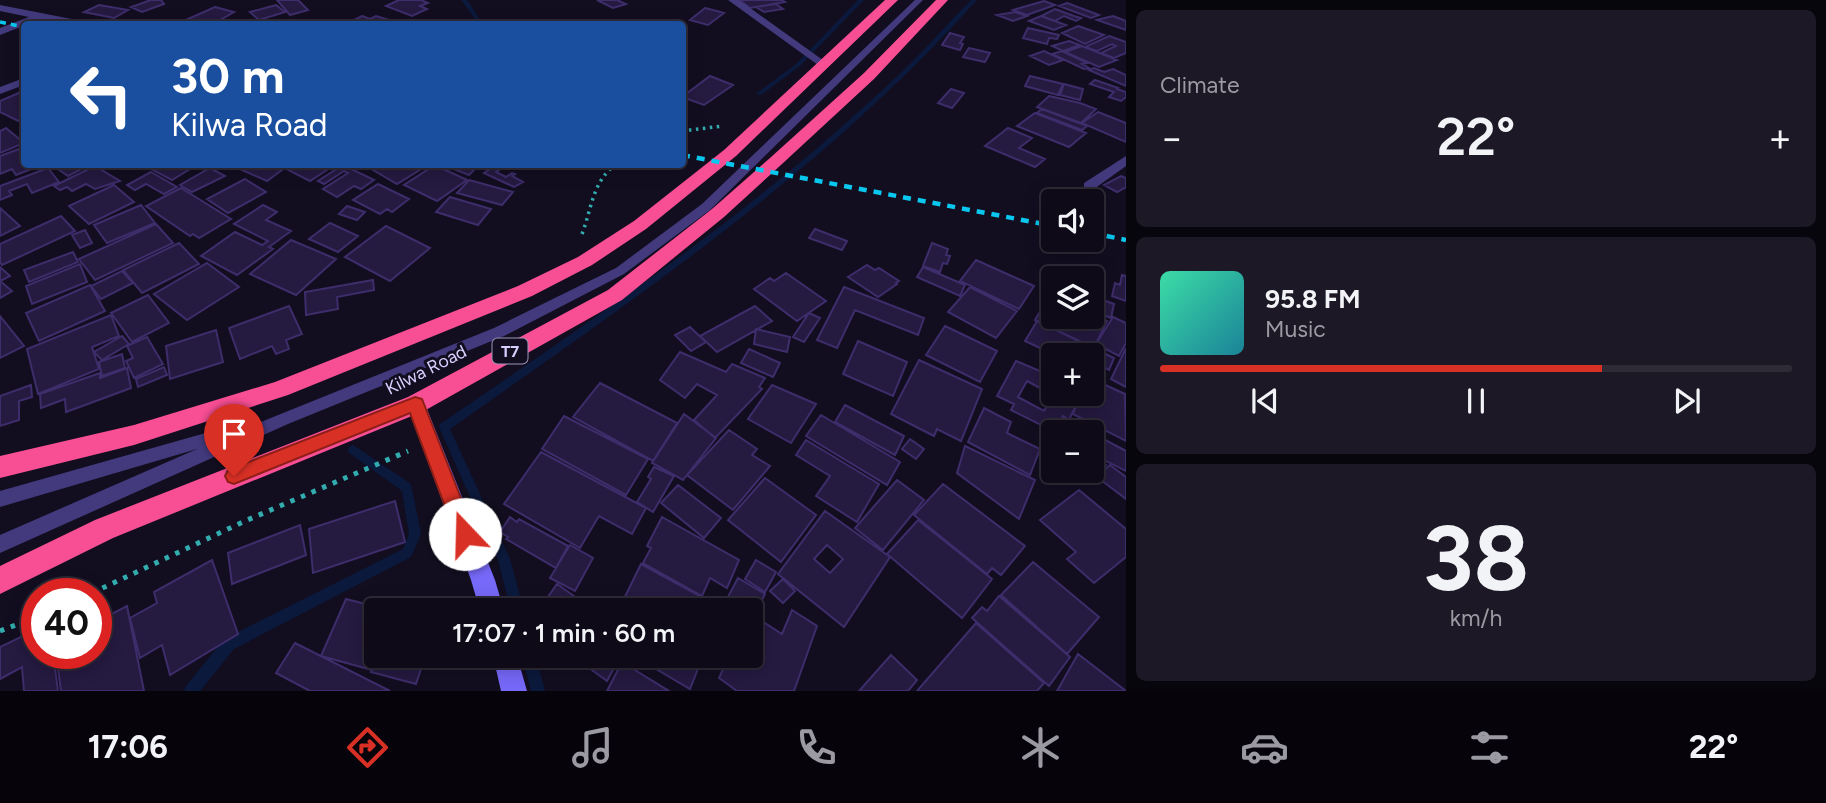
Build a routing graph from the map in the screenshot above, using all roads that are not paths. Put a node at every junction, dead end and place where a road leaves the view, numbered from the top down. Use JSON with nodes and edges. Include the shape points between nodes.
{"nodes":[{"id":1,"x":733,"y":0,"type":"edge"},
{"id":2,"x":892,"y":0,"type":"edge"},
{"id":3,"x":919,"y":0,"type":"edge"},
{"id":4,"x":942,"y":0,"type":"edge"},
{"id":5,"x":0,"y":8,"type":"edge"},
{"id":6,"x":40,"y":16,"type":"junction"},
{"id":7,"x":28,"y":21,"type":"edge"},
{"id":8,"x":66,"y":21,"type":"edge"},
{"id":9,"x":21,"y":24,"type":"edge"},
{"id":10,"x":0,"y":32,"type":"edge"},
{"id":11,"x":822,"y":63,"type":"junction"},
{"id":12,"x":21,"y":82,"type":"edge"},
{"id":13,"x":0,"y":91,"type":"edge"},
{"id":14,"x":1126,"y":160,"type":"edge"},
{"id":15,"x":1089,"y":186,"type":"dead end"},
{"id":16,"x":415,"y":404,"type":"junction"},
{"id":17,"x":283,"y":419,"type":"junction"},
{"id":18,"x":0,"y":467,"type":"edge"},
{"id":19,"x":0,"y":499,"type":"edge"},
{"id":20,"x":0,"y":544,"type":"edge"},
{"id":21,"x":0,"y":580,"type":"edge"},
{"id":22,"x":488,"y":598,"type":"edge"},
{"id":23,"x":508,"y":668,"type":"edge"},
{"id":24,"x":514,"y":691,"type":"edge"}],
"edges":[{"from":1,"to":11,"type":"street"},
{"from":2,"to":11,"type":"highway","name":"Kilwa Road"},
{"from":3,"to":17,"type":"lane","via":[[706,207],[620,271],[499,332]]},
{"from":4,"to":16,"type":"highway","name":"Kilwa Road","number":"T7","via":[[869,76],[718,213],[624,288]]},
{"from":5,"to":6,"type":"street"},
{"from":6,"to":7,"type":"street"},
{"from":6,"to":8,"type":"street"},
{"from":9,"to":10,"type":"street"},
{"from":11,"to":18,"type":"highway","name":"Kilwa Road","via":[[730,153],[640,225],[585,261],[525,291],[280,389],[134,435]]},
{"from":12,"to":13,"type":"street"},
{"from":14,"to":15,"type":"street"},
{"from":16,"to":21,"type":"highway","name":"Kilwa Road","number":"T7","via":[[104,530]]},
{"from":16,"to":22,"type":"street"},
{"from":17,"to":19,"type":"lane"},
{"from":17,"to":20,"type":"lane"},
{"from":23,"to":24,"type":"street"}]}
